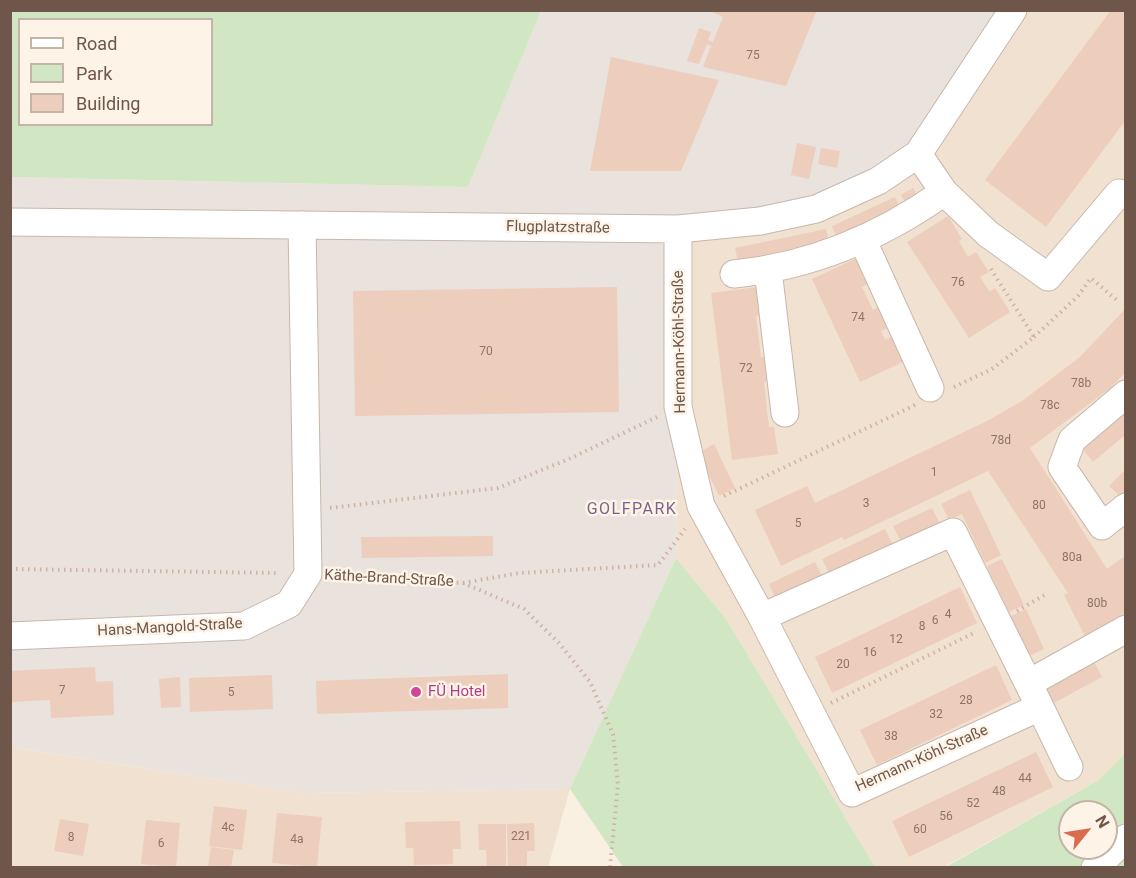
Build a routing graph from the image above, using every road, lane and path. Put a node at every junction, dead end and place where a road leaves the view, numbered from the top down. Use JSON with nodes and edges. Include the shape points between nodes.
{"nodes":[{"id":1,"x":1014,"y":10,"type":"edge"},
{"id":2,"x":918,"y":154,"type":"junction"},
{"id":3,"x":1123,"y":191,"type":"edge"},
{"id":4,"x":944,"y":192,"type":"junction"},
{"id":5,"x":10,"y":222,"type":"edge"},
{"id":6,"x":302,"y":225,"type":"junction"},
{"id":7,"x":678,"y":229,"type":"junction"},
{"id":8,"x":863,"y":241,"type":"junction"},
{"id":9,"x":768,"y":270,"type":"junction"},
{"id":10,"x":734,"y":274,"type":"dead end"},
{"id":11,"x":1118,"y":301,"type":"dead end"},
{"id":12,"x":1034,"y":337,"type":"dead end"},
{"id":13,"x":930,"y":388,"type":"dead end"},
{"id":14,"x":1125,"y":394,"type":"edge"},
{"id":15,"x":678,"y":407,"type":"junction"},
{"id":16,"x":785,"y":413,"type":"dead end"},
{"id":17,"x":701,"y":506,"type":"junction"},
{"id":18,"x":1125,"y":507,"type":"edge"},
{"id":19,"x":306,"y":511,"type":"junction"},
{"id":20,"x":10,"y":569,"type":"edge"},
{"id":21,"x":308,"y":574,"type":"junction"},
{"id":22,"x":463,"y":583,"type":"junction"},
{"id":23,"x":1048,"y":593,"type":"dead end"},
{"id":24,"x":762,"y":616,"type":"junction"},
{"id":25,"x":999,"y":621,"type":"junction"},
{"id":26,"x":1125,"y":629,"type":"edge"},
{"id":27,"x":10,"y":636,"type":"edge"},
{"id":28,"x":1034,"y":695,"type":"junction"},
{"id":29,"x":811,"y":713,"type":"junction"},
{"id":30,"x":1069,"y":767,"type":"dead end"},
{"id":31,"x":1125,"y":838,"type":"edge"},
{"id":32,"x":610,"y":867,"type":"edge"},
{"id":33,"x":1095,"y":867,"type":"edge"}],
"edges":[{"from":1,"to":2,"type":"street","name":"Flugplatzstraße"},
{"from":2,"to":4,"type":"street"},
{"from":2,"to":7,"type":"street","name":"Flugplatzstraße","via":[[878,181],[816,209],[760,221]]},
{"from":3,"to":4,"type":"street","via":[[1048,277],[988,234]]},
{"from":4,"to":8,"type":"street","via":[[911,216]]},
{"from":5,"to":6,"type":"street","name":"Flugplatzstraße"},
{"from":6,"to":7,"type":"street","name":"Flugplatzstraße"},
{"from":6,"to":19,"type":"street","name":"Käthe-Brand-Straße"},
{"from":7,"to":15,"type":"street","name":"Hermann-Köhl-Straße"},
{"from":8,"to":9,"type":"street"},
{"from":8,"to":13,"type":"street"},
{"from":9,"to":10,"type":"street"},
{"from":9,"to":16,"type":"street"},
{"from":11,"to":12,"type":"path","via":[[1091,279]]},
{"from":14,"to":18,"type":"street","via":[[1072,440],[1062,467],[1102,526]]},
{"from":15,"to":17,"type":"street","name":"Hermann-Köhl-Straße"},
{"from":15,"to":19,"type":"path","via":[[498,488]]},
{"from":17,"to":22,"type":"path","via":[[658,566],[519,573]]},
{"from":17,"to":24,"type":"street","name":"Hermann-Köhl-Straße"},
{"from":19,"to":21,"type":"street","name":"Käthe-Brand-Straße"},
{"from":20,"to":21,"type":"path"},
{"from":21,"to":22,"type":"path","name":"Käthe-Brand-Straße"},
{"from":21,"to":27,"type":"street","name":"Hans-Mangold-Straße","via":[[289,604],[244,626]]},
{"from":22,"to":32,"type":"path","name":"Käthe-Brand-Straße","via":[[524,609],[559,643],[590,682],[614,734],[618,784]]},
{"from":23,"to":25,"type":"path"},
{"from":24,"to":25,"type":"street","via":[[952,532]]},
{"from":24,"to":29,"type":"street","name":"Hermann-Köhl-Straße"},
{"from":25,"to":28,"type":"street"},
{"from":25,"to":29,"type":"path"},
{"from":26,"to":28,"type":"street"},
{"from":28,"to":29,"type":"street","name":"Hermann-Köhl-Straße","via":[[852,793]]},
{"from":28,"to":30,"type":"street"},
{"from":31,"to":33,"type":"street"}]}
